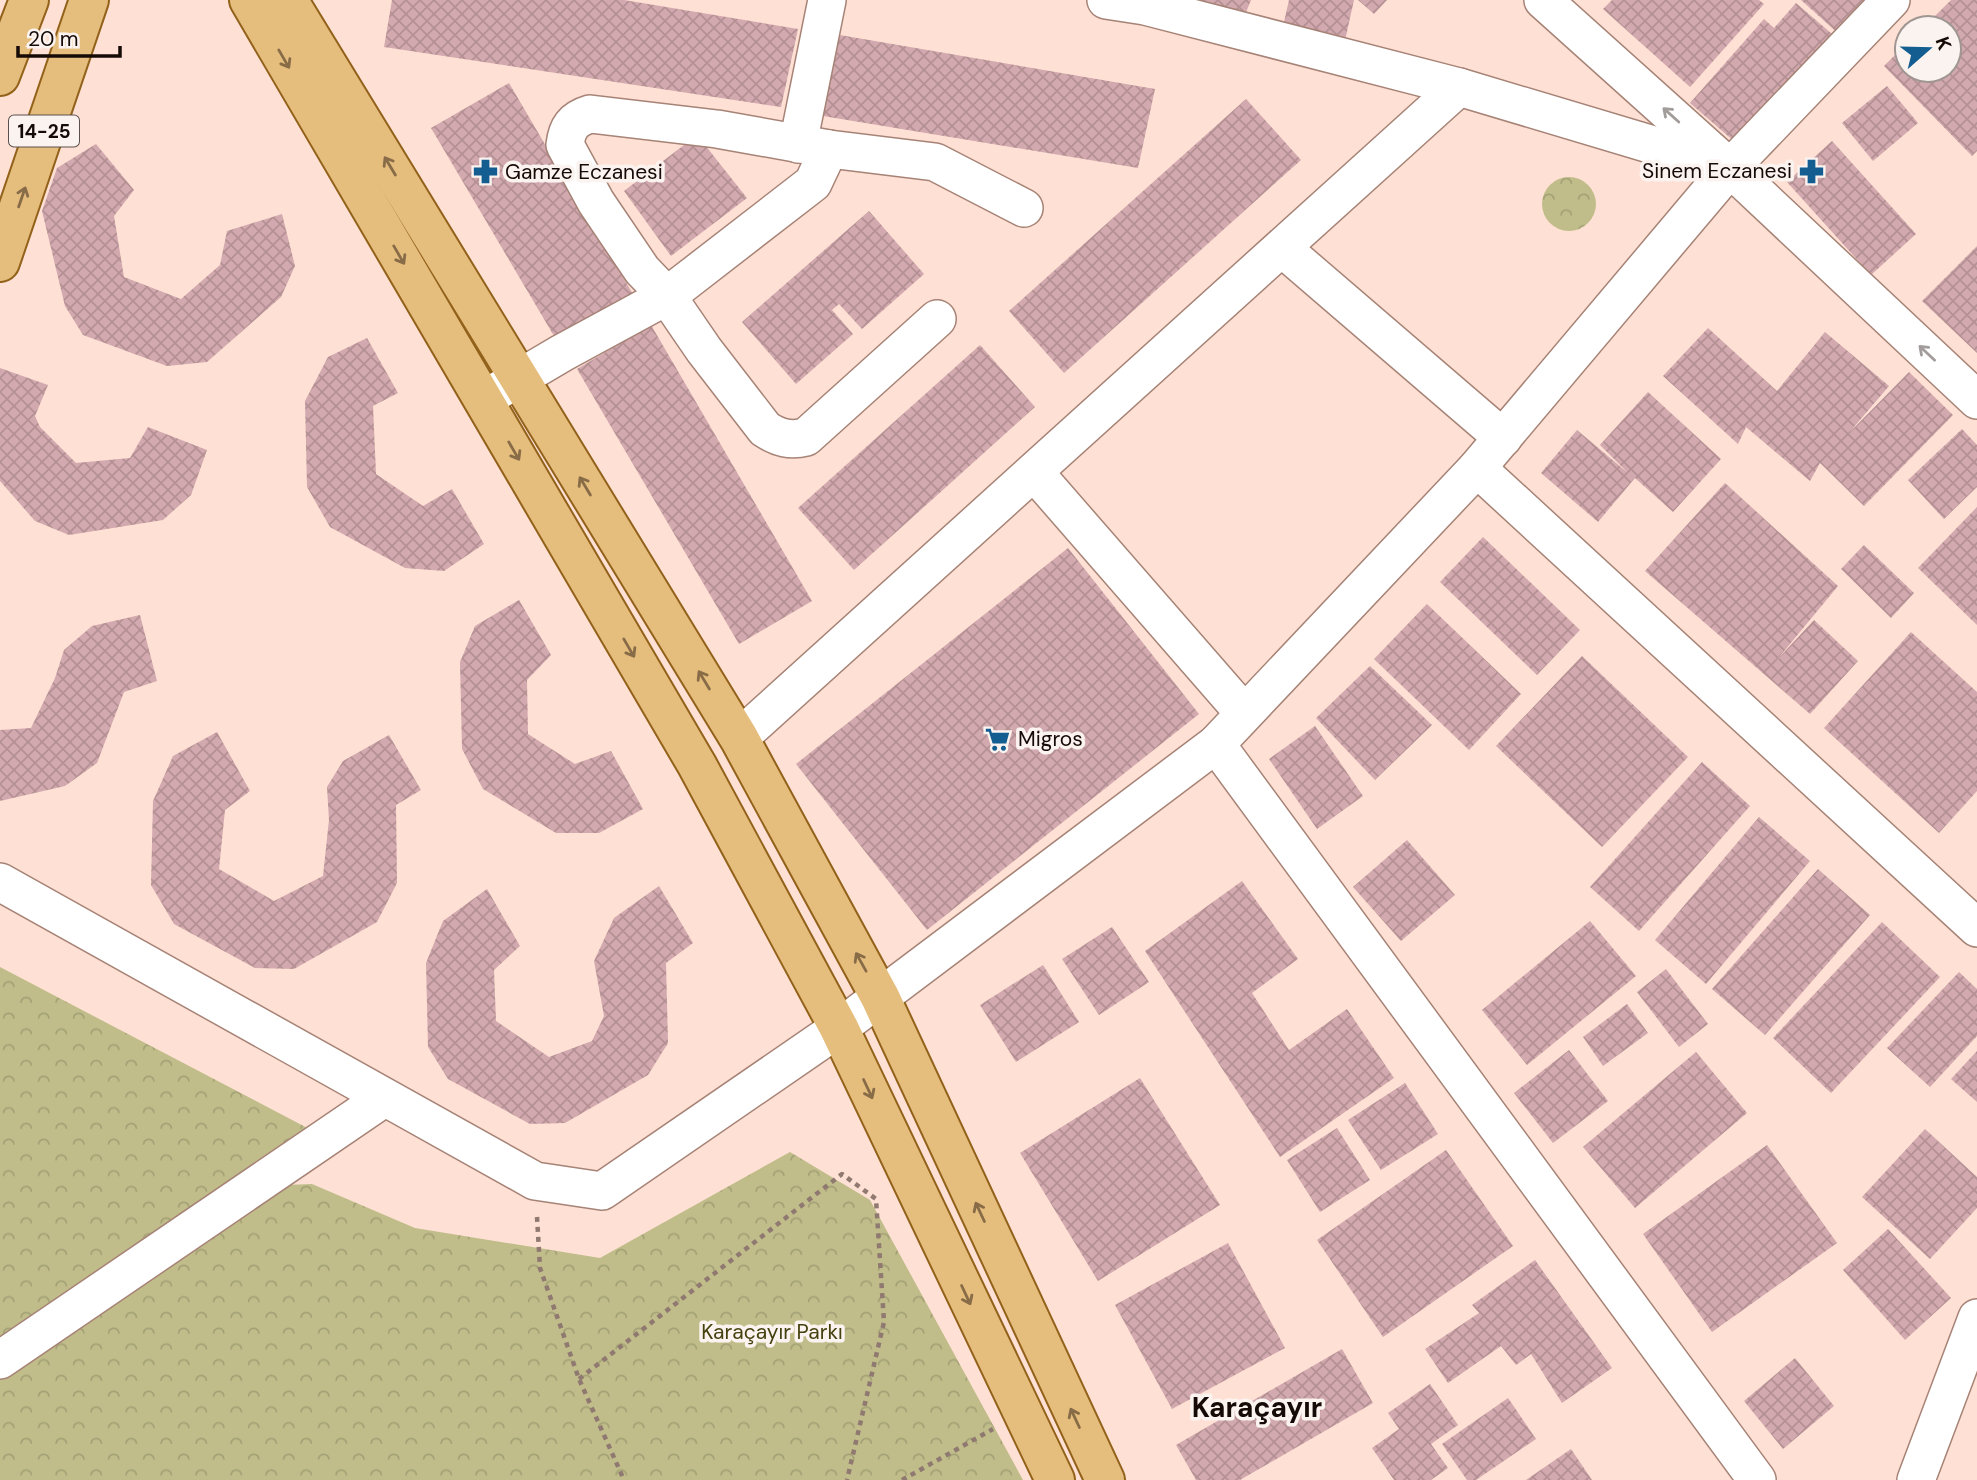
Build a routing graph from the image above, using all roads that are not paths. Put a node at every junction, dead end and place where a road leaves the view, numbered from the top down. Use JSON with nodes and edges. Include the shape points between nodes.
{"nodes":[{"id":1,"x":29,"y":0,"type":"edge"},
{"id":2,"x":89,"y":0,"type":"edge"},
{"id":3,"x":249,"y":0,"type":"edge"},
{"id":4,"x":288,"y":0,"type":"edge"},
{"id":5,"x":827,"y":0,"type":"edge"},
{"id":6,"x":1106,"y":0,"type":"edge"},
{"id":7,"x":1543,"y":0,"type":"edge"},
{"id":8,"x":1891,"y":0,"type":"edge"},
{"id":9,"x":1148,"y":3,"type":"edge"},
{"id":10,"x":4,"y":55,"type":"edge"},
{"id":11,"x":1459,"y":87,"type":"junction"},
{"id":12,"x":814,"y":146,"type":"junction"},
{"id":13,"x":1730,"y":168,"type":"junction"},
{"id":14,"x":1024,"y":208,"type":"dead end"},
{"id":15,"x":1282,"y":248,"type":"junction"},
{"id":16,"x":0,"y":262,"type":"edge"},
{"id":17,"x":667,"y":296,"type":"junction"},
{"id":18,"x":937,"y":319,"type":"dead end"},
{"id":19,"x":519,"y":377,"type":"junction"},
{"id":20,"x":484,"y":399,"type":"junction"},
{"id":21,"x":1977,"y":400,"type":"edge"},
{"id":22,"x":1503,"y":438,"type":"junction"},
{"id":23,"x":1477,"y":468,"type":"junction"},
{"id":24,"x":1034,"y":472,"type":"junction"},
{"id":25,"x":1244,"y":713,"type":"junction"},
{"id":26,"x":740,"y":738,"type":"junction"},
{"id":27,"x":1216,"y":744,"type":"junction"},
{"id":28,"x":0,"y":883,"type":"edge"},
{"id":29,"x":1977,"y":928,"type":"edge"},
{"id":30,"x":880,"y":997,"type":"junction"},
{"id":31,"x":839,"y":1028,"type":"junction"},
{"id":32,"x":384,"y":1098,"type":"junction"},
{"id":33,"x":1977,"y":1318,"type":"edge"},
{"id":34,"x":0,"y":1360,"type":"edge"},
{"id":35,"x":1970,"y":1360,"type":"edge"},
{"id":36,"x":1055,"y":1480,"type":"edge"},
{"id":37,"x":1105,"y":1480,"type":"edge"},
{"id":38,"x":1757,"y":1480,"type":"edge"},
{"id":39,"x":1916,"y":1480,"type":"edge"}],
"edges":[{"from":1,"to":10,"type":"main road"},
{"from":16,"to":2,"type":"main road","number":"14-25","one_way":true},
{"from":3,"to":20,"type":"main road","one_way":true},
{"from":19,"to":4,"type":"main road","one_way":true},
{"from":5,"to":12,"type":"street"},
{"from":6,"to":9,"type":"street"},
{"from":13,"to":7,"type":"street","one_way":true},
{"from":8,"to":13,"type":"street"},
{"from":9,"to":11,"type":"street"},
{"from":11,"to":13,"type":"street"},
{"from":11,"to":15,"type":"street"},
{"from":12,"to":14,"type":"street","via":[[935,162]]},
{"from":12,"to":17,"type":"street","via":[[813,183]]},
{"from":12,"to":17,"type":"street","via":[[590,114],[571,125],[565,145],[596,202],[642,270]]},
{"from":21,"to":13,"type":"street","one_way":true},
{"from":13,"to":22,"type":"street"},
{"from":15,"to":22,"type":"street"},
{"from":15,"to":24,"type":"street"},
{"from":17,"to":18,"type":"street","via":[[765,429],[787,439],[806,437]]},
{"from":17,"to":19,"type":"street"},
{"from":19,"to":20,"type":"street"},
{"from":26,"to":19,"type":"main road","one_way":true},
{"from":20,"to":31,"type":"main road","one_way":true,"via":[[697,765]]},
{"from":22,"to":23,"type":"street"},
{"from":23,"to":25,"type":"street"},
{"from":23,"to":29,"type":"street"},
{"from":24,"to":25,"type":"street"},
{"from":24,"to":26,"type":"street"},
{"from":25,"to":27,"type":"street"},
{"from":30,"to":26,"type":"main road","one_way":true},
{"from":27,"to":30,"type":"street"},
{"from":27,"to":38,"type":"street"},
{"from":28,"to":32,"type":"street"},
{"from":30,"to":31,"type":"street"},
{"from":37,"to":30,"type":"main road","one_way":true},
{"from":31,"to":32,"type":"street","via":[[602,1191],[535,1181]]},
{"from":31,"to":36,"type":"main road","one_way":true},
{"from":32,"to":34,"type":"street"},
{"from":33,"to":35,"type":"street"},
{"from":35,"to":39,"type":"street"}]}
